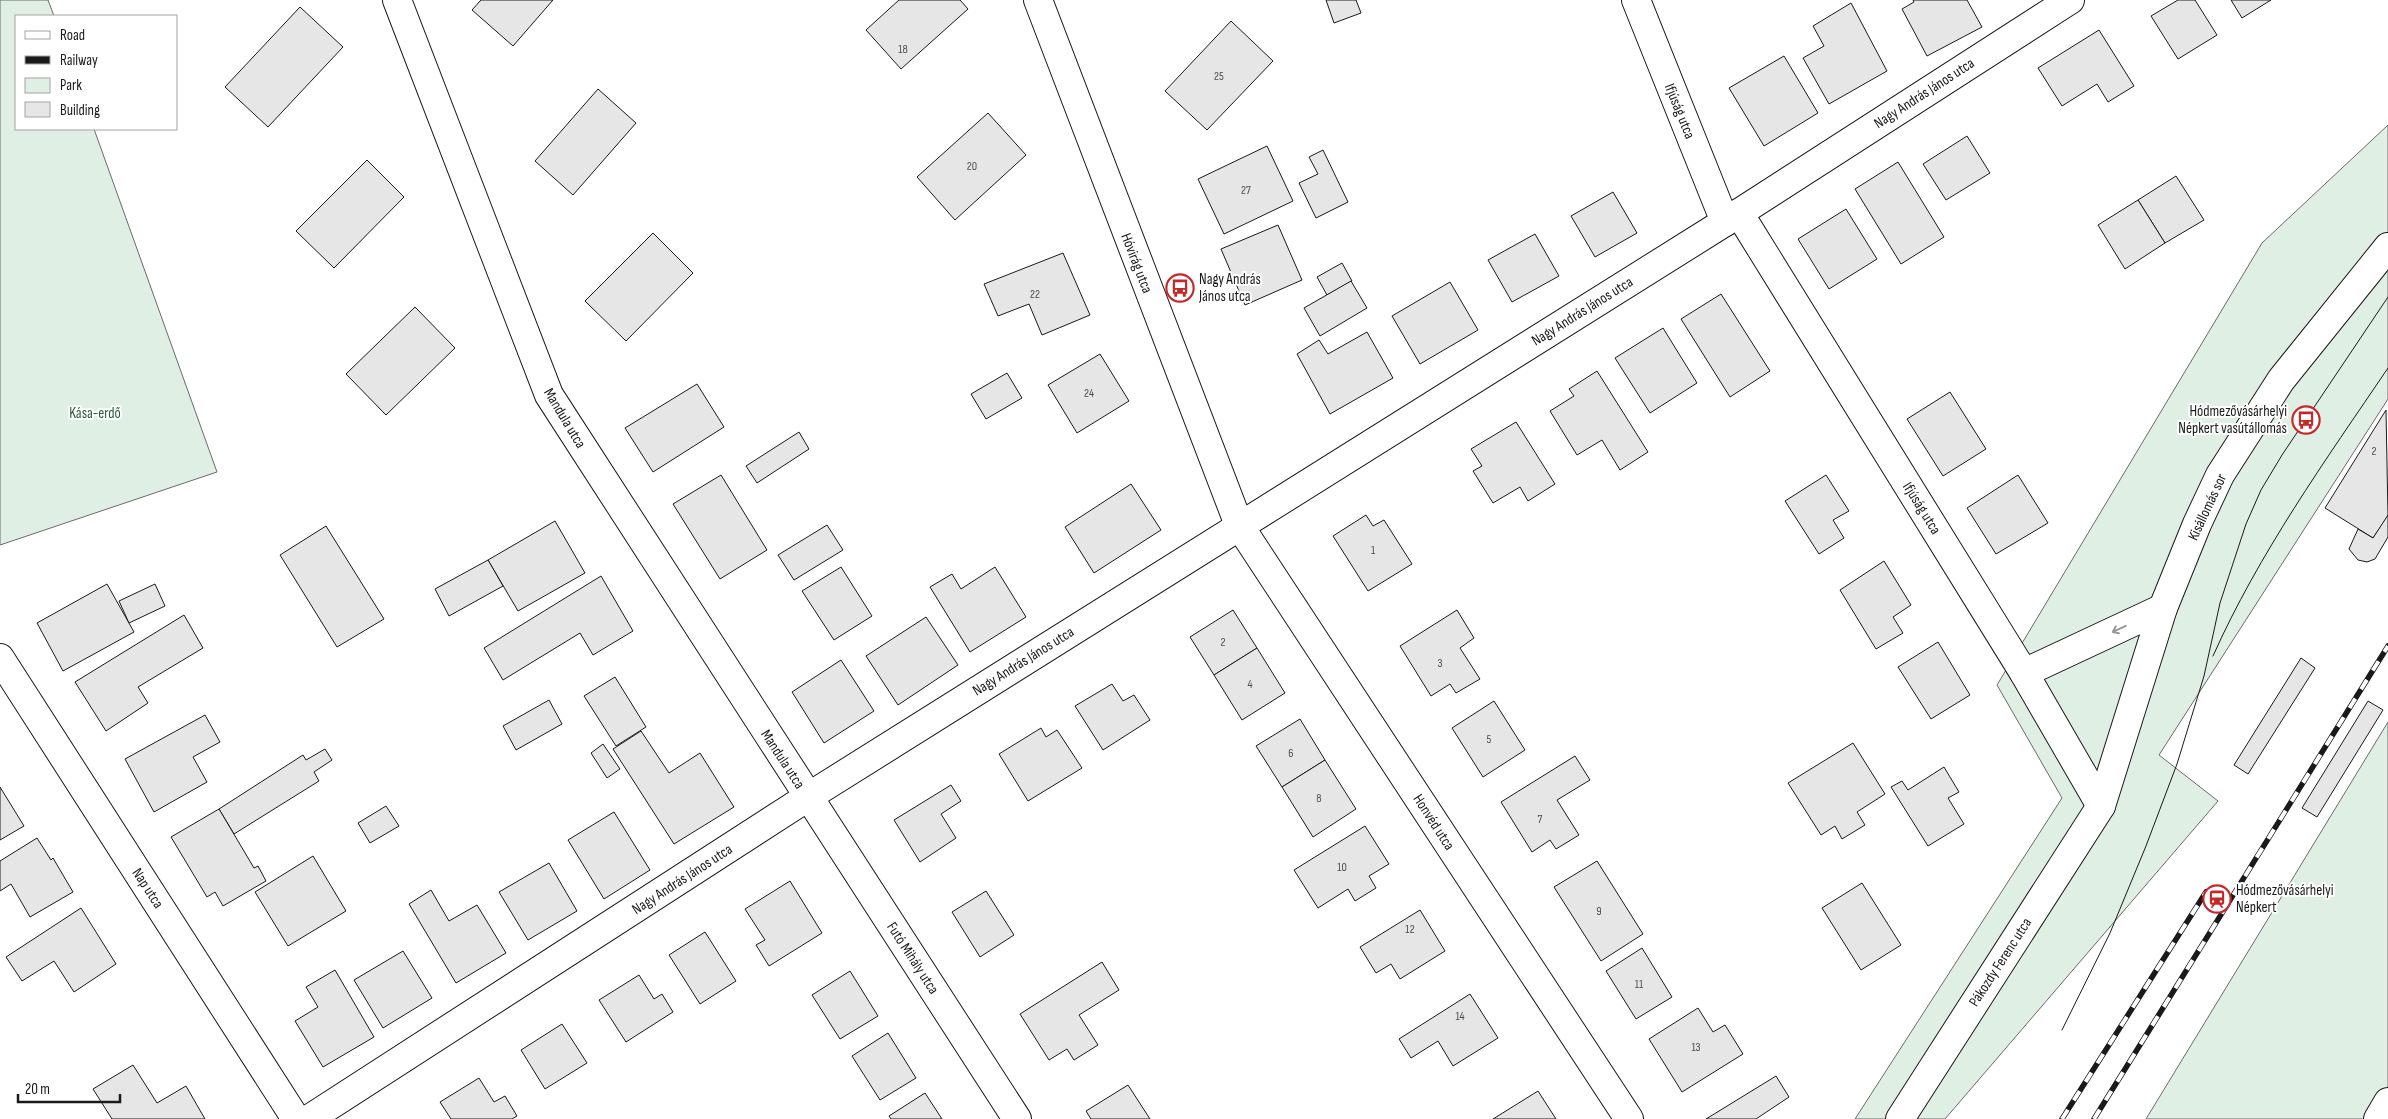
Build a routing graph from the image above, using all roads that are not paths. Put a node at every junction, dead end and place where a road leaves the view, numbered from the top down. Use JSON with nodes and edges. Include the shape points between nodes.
{"nodes":[{"id":1,"x":397,"y":0,"type":"edge"},
{"id":2,"x":1038,"y":0,"type":"edge"},
{"id":3,"x":1636,"y":0,"type":"edge"},
{"id":4,"x":2070,"y":0,"type":"edge"},
{"id":5,"x":1732,"y":217,"type":"junction"},
{"id":6,"x":2388,"y":247,"type":"edge"},
{"id":7,"x":1239,"y":524,"type":"junction"},
{"id":8,"x":2163,"y":608,"type":"junction"},
{"id":9,"x":0,"y":658,"type":"edge"},
{"id":10,"x":2024,"y":673,"type":"junction"},
{"id":11,"x":808,"y":797,"type":"junction"},
{"id":12,"x":2101,"y":806,"type":"junction"},
{"id":13,"x":2388,"y":1102,"type":"edge"},
{"id":14,"x":296,"y":1119,"type":"edge"},
{"id":15,"x":309,"y":1119,"type":"edge"},
{"id":16,"x":1018,"y":1119,"type":"edge"},
{"id":17,"x":1629,"y":1119,"type":"edge"},
{"id":18,"x":1900,"y":1119,"type":"edge"},
{"id":19,"x":2378,"y":1119,"type":"edge"}],
"edges":[{"from":1,"to":11,"type":"street","name":"Mandula utca","via":[[549,395]]},
{"from":2,"to":7,"type":"street","name":"Hóvirág utca"},
{"from":3,"to":5,"type":"street","name":"Ifjúság utca"},
{"from":4,"to":5,"type":"street","name":"Nagy András János utca"},
{"from":5,"to":7,"type":"street","name":"Nagy András János utca"},
{"from":5,"to":10,"type":"street","name":"Ifjúság utca"},
{"from":6,"to":8,"type":"street","name":"Kisállomás sor","via":[[2281,380],[2220,475]]},
{"from":7,"to":11,"type":"street","name":"Nagy András János utca"},
{"from":7,"to":17,"type":"street","name":"Honvéd utca"},
{"from":8,"to":10,"type":"street","one_way":true},
{"from":8,"to":12,"type":"street","name":"Kisállomás sor"},
{"from":9,"to":14,"type":"street","name":"Nap utca"},
{"from":10,"to":12,"type":"street","name":"Ifjúság utca"},
{"from":11,"to":15,"type":"street","name":"Nagy András János utca"},
{"from":11,"to":16,"type":"street","name":"Futó Mihály utca"},
{"from":12,"to":18,"type":"street","name":"Pákozdy Ferenc utca"},
{"from":13,"to":19,"type":"street"}]}
